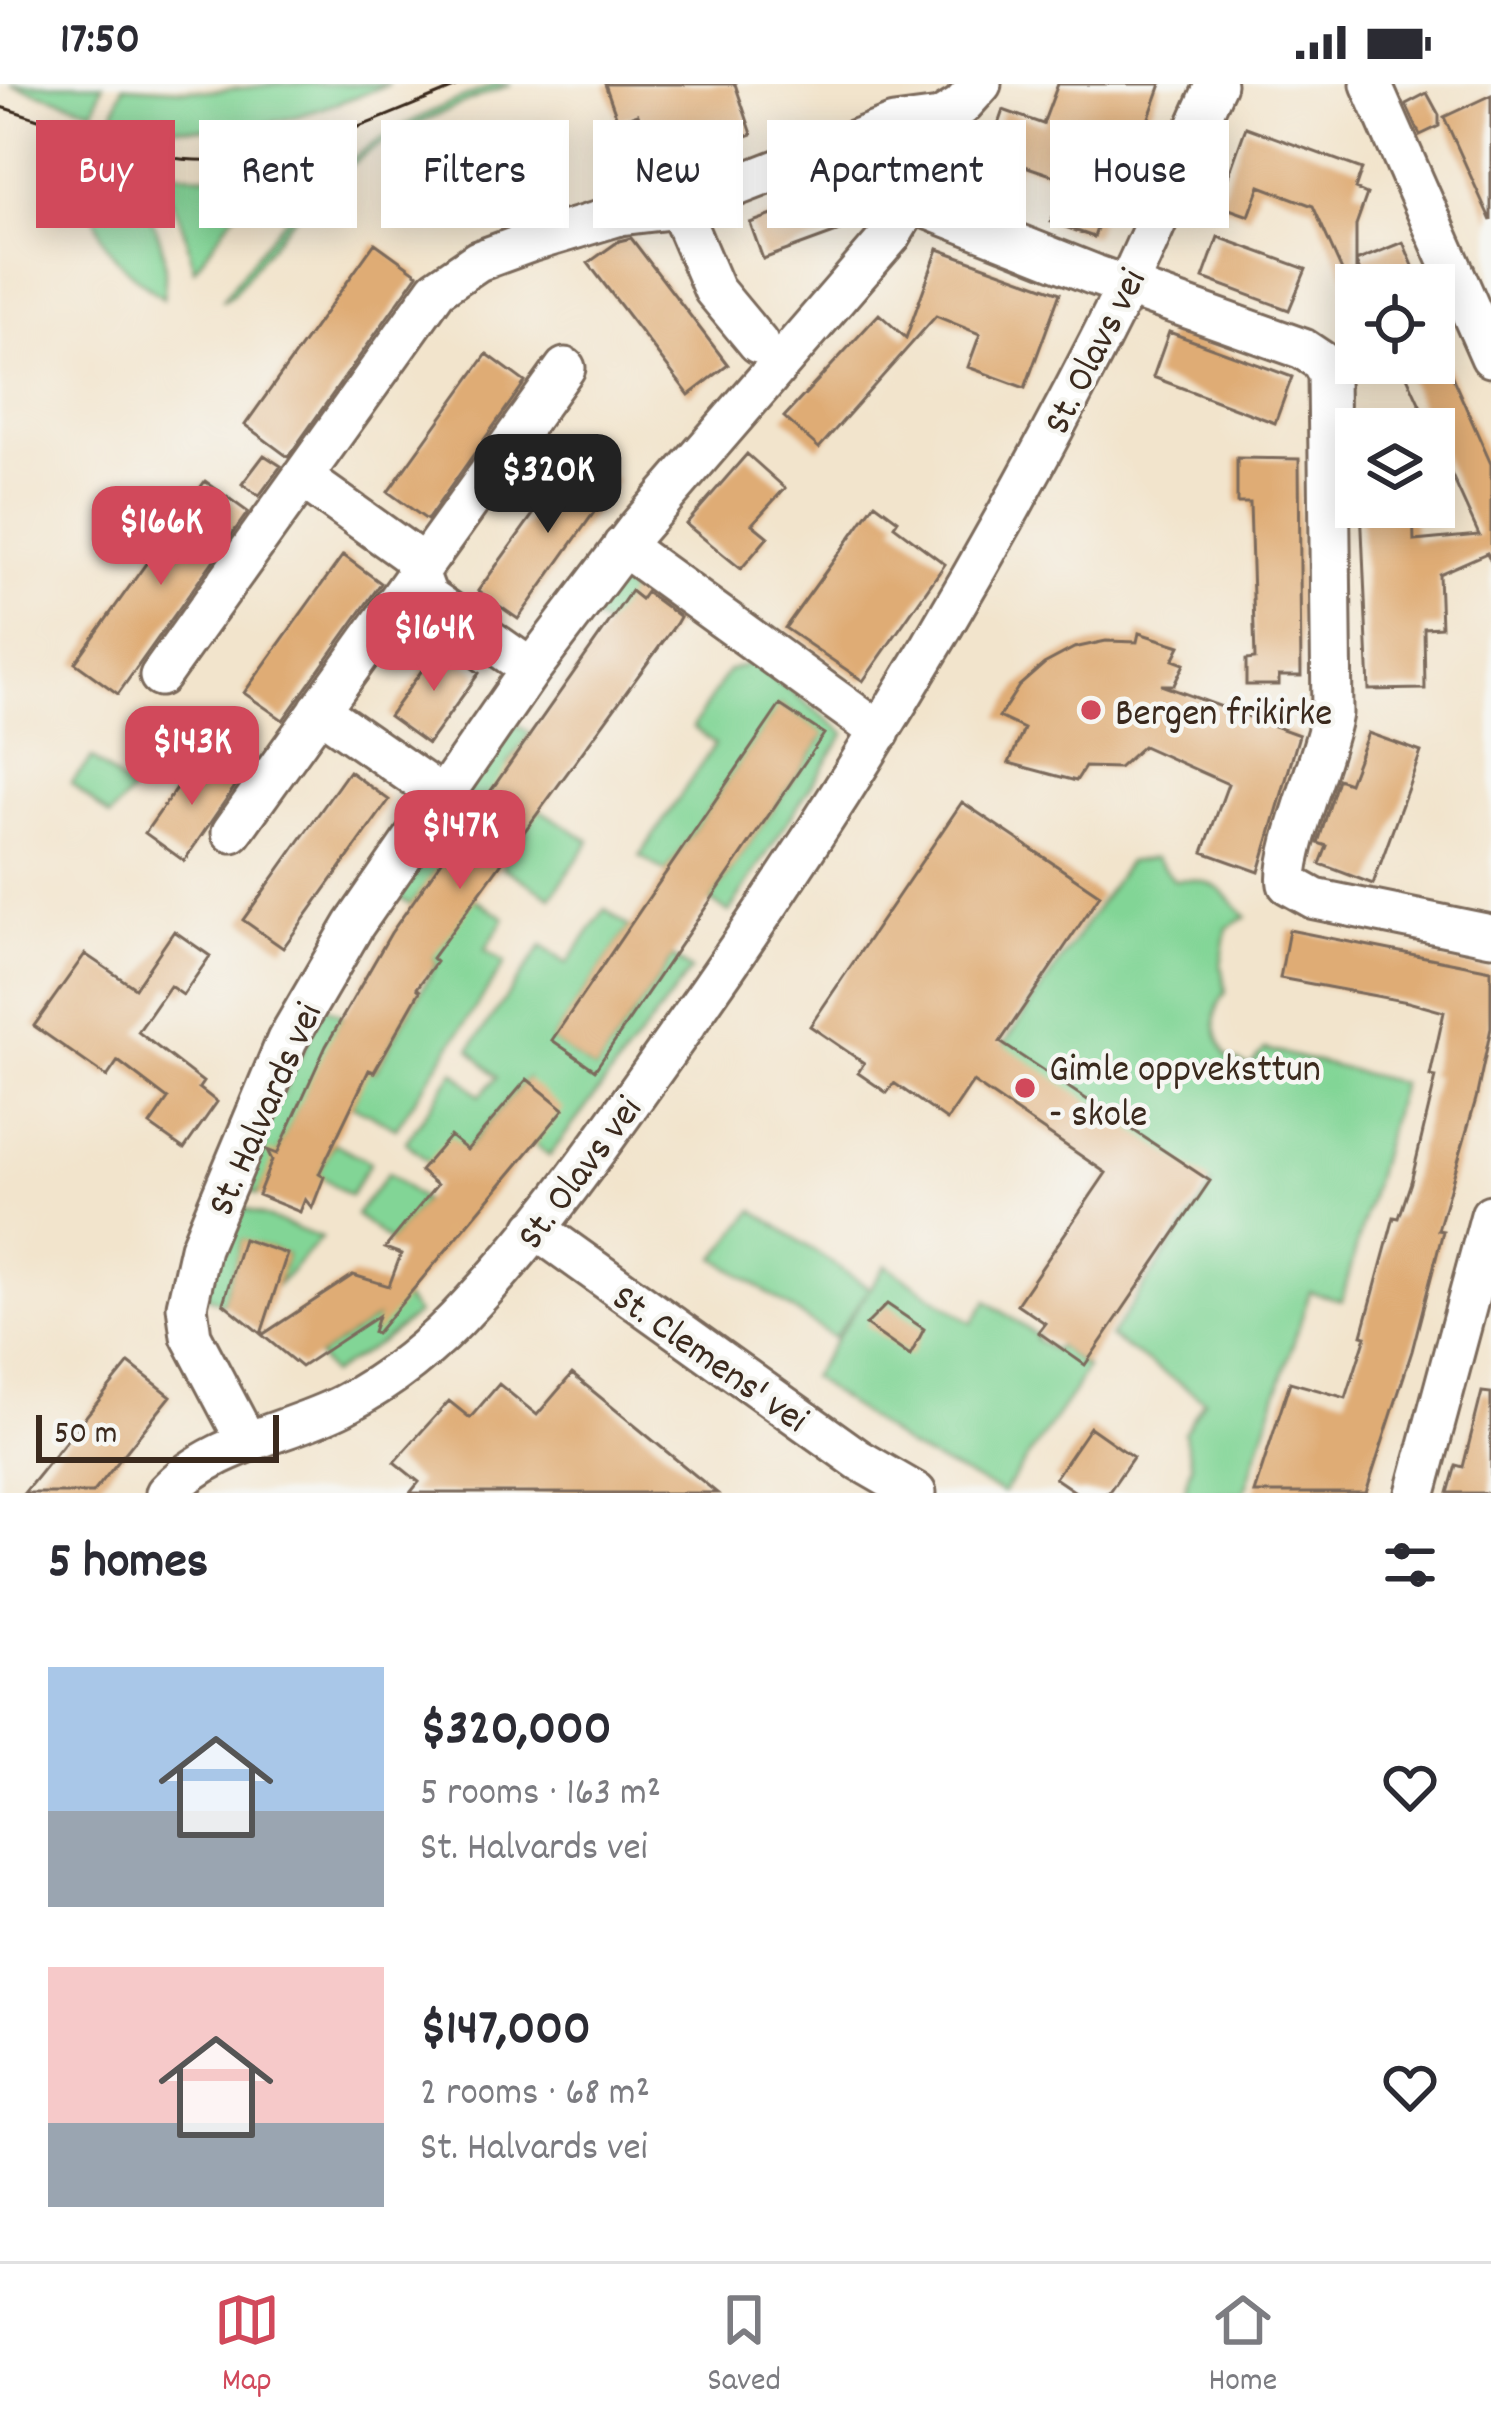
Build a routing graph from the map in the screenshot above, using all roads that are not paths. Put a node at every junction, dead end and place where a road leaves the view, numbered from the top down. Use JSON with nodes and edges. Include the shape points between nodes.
{"nodes":[{"id":1,"x":981,"y":84,"type":"edge"},
{"id":2,"x":1216,"y":84,"type":"edge"},
{"id":3,"x":1371,"y":84,"type":"edge"},
{"id":4,"x":940,"y":119,"type":"joint"},
{"id":5,"x":743,"y":183,"type":"edge"},
{"id":6,"x":593,"y":223,"type":"edge"},
{"id":7,"x":688,"y":228,"type":"edge"},
{"id":8,"x":895,"y":228,"type":"edge"},
{"id":9,"x":977,"y":228,"type":"edge"},
{"id":10,"x":1127,"y":286,"type":"junction"},
{"id":11,"x":758,"y":343,"type":"dead end"},
{"id":12,"x":1491,"y":357,"type":"edge"},
{"id":13,"x":565,"y":368,"type":"dead end"},
{"id":14,"x":303,"y":478,"type":"junction"},
{"id":15,"x":623,"y":546,"type":"junction"},
{"id":16,"x":418,"y":573,"type":"junction"},
{"id":17,"x":530,"y":668,"type":"junction"},
{"id":18,"x":160,"y":676,"type":"dead end"},
{"id":19,"x":320,"y":710,"type":"junction"},
{"id":20,"x":880,"y":732,"type":"junction"},
{"id":21,"x":441,"y":795,"type":"junction"},
{"id":22,"x":232,"y":832,"type":"dead end"},
{"id":23,"x":1491,"y":934,"type":"edge"},
{"id":24,"x":1491,"y":1215,"type":"edge"},
{"id":25,"x":535,"y":1228,"type":"junction"},
{"id":26,"x":246,"y":1440,"type":"junction"},
{"id":27,"x":898,"y":1489,"type":"edge"},
{"id":28,"x":166,"y":1493,"type":"edge"},
{"id":29,"x":1416,"y":1493,"type":"edge"}],
"edges":[{"from":1,"to":4,"type":"street","name":"St. Halvards vei"},
{"from":2,"to":10,"type":"street","name":"St. Olavs vei"},
{"from":3,"to":12,"type":"street"},
{"from":4,"to":5,"type":"street","name":"St. Halvards vei","via":[[894,125]]},
{"from":6,"to":14,"type":"street","name":"St. Halvards vei","via":[[478,260],[437,289]]},
{"from":7,"to":11,"type":"street","via":[[714,290]]},
{"from":8,"to":15,"type":"street","name":"St. Halvards vei"},
{"from":9,"to":10,"type":"street"},
{"from":10,"to":20,"type":"street","name":"St. Olavs vei"},
{"from":10,"to":23,"type":"street","via":[[1303,349],[1328,374],[1331,713],[1287,862],[1288,884],[1315,899]]},
{"from":13,"to":16,"type":"street"},
{"from":14,"to":16,"type":"street","via":[[412,556]]},
{"from":14,"to":18,"type":"street","name":"St. Halvards vei"},
{"from":15,"to":17,"type":"street","name":"St. Halvards vei"},
{"from":15,"to":20,"type":"street"},
{"from":16,"to":17,"type":"street","via":[[427,596]]},
{"from":16,"to":19,"type":"street"},
{"from":17,"to":21,"type":"street","name":"St. Halvards vei"},
{"from":19,"to":21,"type":"street"},
{"from":19,"to":22,"type":"street"},
{"from":20,"to":25,"type":"street","name":"St. Olavs vei","via":[[753,930]]},
{"from":21,"to":26,"type":"street","name":"St. Halvards vei","via":[[287,1040],[200,1248],[187,1306],[190,1336]]},
{"from":24,"to":29,"type":"street"},
{"from":25,"to":26,"type":"street","name":"St. Olavs vei","via":[[470,1306],[394,1374],[341,1406]]},
{"from":25,"to":27,"type":"street","name":"St. Clemens' vei"},
{"from":26,"to":28,"type":"street","name":"St. Olavs vei"}]}
